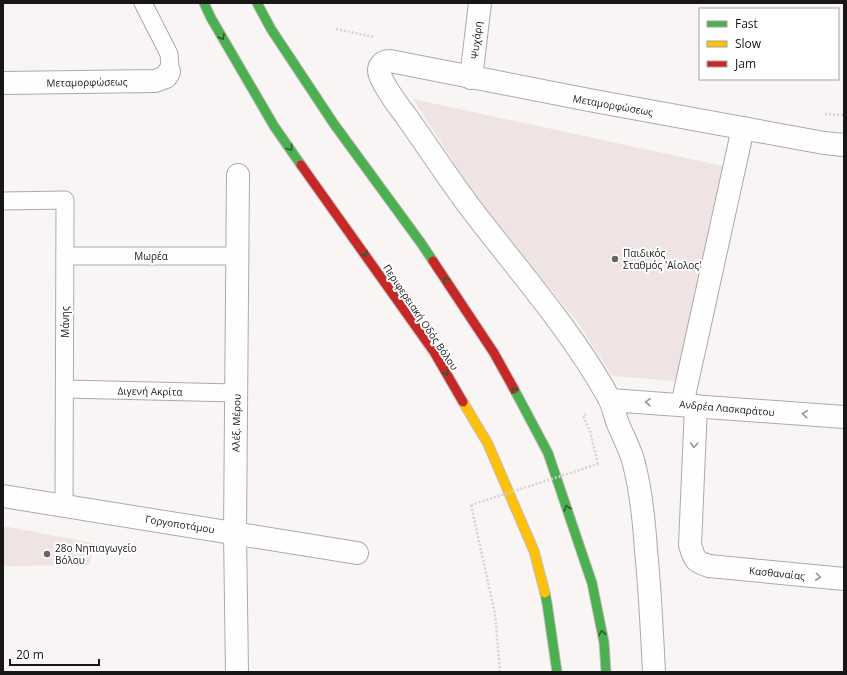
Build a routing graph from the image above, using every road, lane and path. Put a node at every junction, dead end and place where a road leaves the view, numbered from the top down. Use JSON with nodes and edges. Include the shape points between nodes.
{"nodes":[{"id":1,"x":143,"y":3,"type":"edge"},
{"id":2,"x":204,"y":3,"type":"edge"},
{"id":3,"x":257,"y":3,"type":"edge"},
{"id":4,"x":480,"y":3,"type":"edge"},
{"id":5,"x":169,"y":72,"type":"joint"},
{"id":6,"x":471,"y":78,"type":"junction"},
{"id":7,"x":3,"y":83,"type":"edge"},
{"id":8,"x":743,"y":128,"type":"junction"},
{"id":9,"x":844,"y":145,"type":"edge"},
{"id":10,"x":238,"y":175,"type":"dead end"},
{"id":11,"x":3,"y":201,"type":"edge"},
{"id":12,"x":65,"y":256,"type":"junction"},
{"id":13,"x":237,"y":256,"type":"junction"},
{"id":14,"x":64,"y":389,"type":"junction"},
{"id":15,"x":236,"y":393,"type":"junction"},
{"id":16,"x":610,"y":400,"type":"junction"},
{"id":17,"x":689,"y":405,"type":"junction"},
{"id":18,"x":582,"y":416,"type":"dead end"},
{"id":19,"x":844,"y":417,"type":"edge"},
{"id":20,"x":3,"y":496,"type":"edge"},
{"id":21,"x":64,"y":506,"type":"junction"},
{"id":22,"x":235,"y":533,"type":"junction"},
{"id":23,"x":357,"y":553,"type":"dead end"},
{"id":24,"x":844,"y":579,"type":"edge"},
{"id":25,"x":237,"y":672,"type":"edge"},
{"id":26,"x":500,"y":672,"type":"edge"},
{"id":27,"x":557,"y":672,"type":"edge"},
{"id":28,"x":606,"y":672,"type":"edge"},
{"id":29,"x":654,"y":672,"type":"edge"}],
"edges":[{"from":1,"to":5,"type":"lane","via":[[169,54]]},
{"from":2,"to":27,"type":"main road","name":"Περιφερειακή Οδός Βόλου","one_way":true,"via":[[274,126],[434,352],[488,444],[534,551],[547,603]]},
{"from":28,"to":3,"type":"main road","one_way":true,"via":[[604,642],[592,583],[548,453],[494,353],[421,243],[334,124],[271,29]]},
{"from":4,"to":6,"type":"street","name":"Ψυχάρη"},
{"from":5,"to":7,"type":"street","name":"Μεταμορφώσεως","via":[[166,77],[155,81]]},
{"from":6,"to":8,"type":"street","name":"Μεταμορφώσεως"},
{"from":6,"to":16,"type":"street","name":"Μεταμορφώσεως","via":[[390,61],[383,63],[379,71],[390,94],[462,197],[569,336]]},
{"from":8,"to":9,"type":"street","name":"Μεταμορφώσεως"},
{"from":8,"to":17,"type":"street"},
{"from":10,"to":13,"type":"street","name":"Αλέξ. Μέρου"},
{"from":11,"to":12,"type":"lane","name":"Μάνης","via":[[65,200]]},
{"from":12,"to":13,"type":"lane","name":"Μωρέα"},
{"from":12,"to":14,"type":"lane","name":"Μάνης"},
{"from":13,"to":15,"type":"street","name":"Αλέξ. Μέρου"},
{"from":14,"to":15,"type":"lane","name":"Διγενή Ακρίτα"},
{"from":14,"to":21,"type":"lane","name":"Μάνης"},
{"from":15,"to":22,"type":"street","name":"Αλέξ. Μέρου"},
{"from":17,"to":16,"type":"street","name":"Ανδρέα Λασκαράτου","one_way":true},
{"from":16,"to":29,"type":"street","via":[[633,459],[639,488]]},
{"from":19,"to":17,"type":"street","name":"Ανδρέα Λασκαράτου","one_way":true},
{"from":17,"to":24,"type":"street","name":"Κασθαναίας","one_way":true,"via":[[690,545],[698,563]]},
{"from":18,"to":26,"type":"path","bridge":true,"via":[[590,431],[598,464],[471,505],[495,614]]},
{"from":20,"to":21,"type":"street","name":"Γοργοποτάμου"},
{"from":21,"to":22,"type":"street","name":"Γοργοποτάμου"},
{"from":22,"to":23,"type":"street","name":"Γοργοποτάμου"},
{"from":22,"to":25,"type":"street","name":"Αλέξ. Μέρου"}]}
